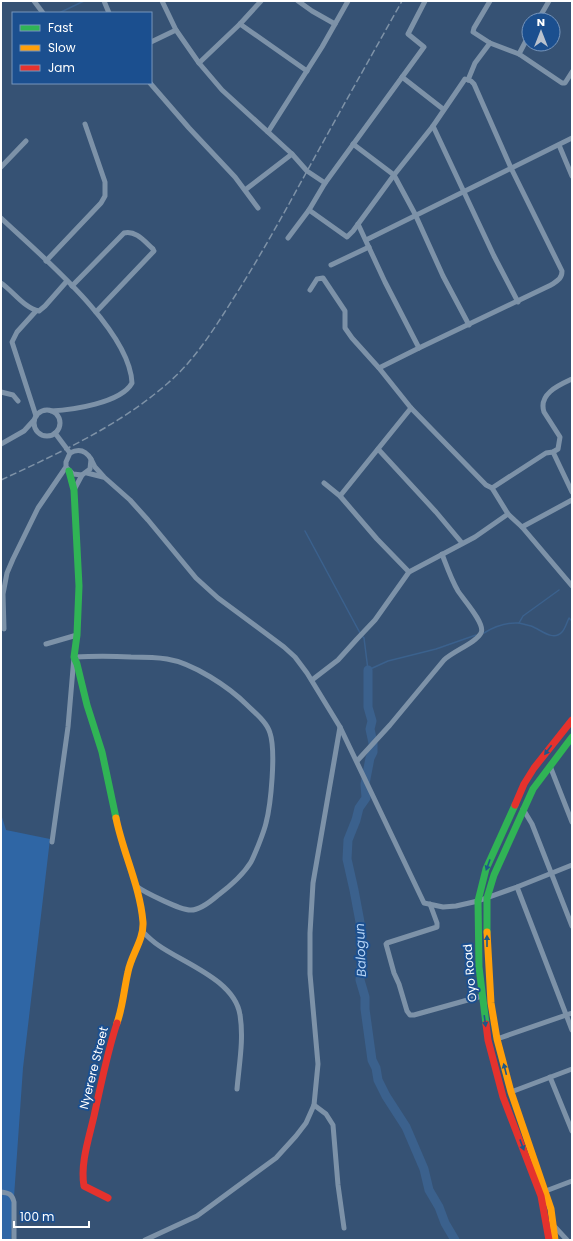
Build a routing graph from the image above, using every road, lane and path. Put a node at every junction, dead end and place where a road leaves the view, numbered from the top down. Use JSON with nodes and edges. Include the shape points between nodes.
{"nodes":[{"id":1,"x":34,"y":1,"type":"edge"},
{"id":2,"x":104,"y":1,"type":"edge"},
{"id":3,"x":162,"y":1,"type":"edge"},
{"id":4,"x":261,"y":1,"type":"edge"},
{"id":5,"x":298,"y":1,"type":"edge"},
{"id":6,"x":348,"y":1,"type":"edge"},
{"id":7,"x":425,"y":1,"type":"edge"},
{"id":8,"x":490,"y":1,"type":"edge"},
{"id":9,"x":549,"y":1,"type":"edge"},
{"id":10,"x":42,"y":12,"type":"edge"},
{"id":11,"x":109,"y":12,"type":"edge"},
{"id":12,"x":543,"y":12,"type":"edge"},
{"id":13,"x":240,"y":24,"type":"junction"},
{"id":14,"x":335,"y":24,"type":"junction"},
{"id":15,"x":176,"y":30,"type":"junction"},
{"id":16,"x":152,"y":42,"type":"edge"},
{"id":17,"x":490,"y":43,"type":"junction"},
{"id":18,"x":521,"y":50,"type":"edge"},
{"id":19,"x":519,"y":54,"type":"junction"},
{"id":20,"x":199,"y":63,"type":"junction"},
{"id":21,"x":307,"y":71,"type":"junction"},
{"id":22,"x":572,"y":72,"type":"edge"},
{"id":23,"x":402,"y":77,"type":"junction"},
{"id":24,"x":468,"y":80,"type":"junction"},
{"id":25,"x":151,"y":84,"type":"edge"},
{"id":26,"x":443,"y":109,"type":"junction"},
{"id":27,"x":85,"y":124,"type":"dead end"},
{"id":28,"x":433,"y":126,"type":"junction"},
{"id":29,"x":268,"y":132,"type":"junction"},
{"id":30,"x":572,"y":138,"type":"edge"},
{"id":31,"x":26,"y":141,"type":"dead end"},
{"id":32,"x":352,"y":144,"type":"junction"},
{"id":33,"x":559,"y":145,"type":"junction"},
{"id":34,"x":292,"y":154,"type":"junction"},
{"id":35,"x":1,"y":167,"type":"edge"},
{"id":36,"x":511,"y":168,"type":"junction"},
{"id":37,"x":394,"y":175,"type":"junction"},
{"id":38,"x":572,"y":176,"type":"edge"},
{"id":39,"x":325,"y":183,"type":"junction"},
{"id":40,"x":245,"y":190,"type":"junction"},
{"id":41,"x":464,"y":192,"type":"junction"},
{"id":42,"x":258,"y":208,"type":"dead end"},
{"id":43,"x":309,"y":210,"type":"junction"},
{"id":44,"x":415,"y":214,"type":"junction"},
{"id":45,"x":1,"y":218,"type":"edge"},
{"id":46,"x":358,"y":224,"type":"junction"},
{"id":47,"x":288,"y":238,"type":"dead end"},
{"id":48,"x":366,"y":240,"type":"junction"},
{"id":49,"x":369,"y":247,"type":"junction"},
{"id":50,"x":46,"y":261,"type":"junction"},
{"id":51,"x":331,"y":265,"type":"dead end"},
{"id":52,"x":67,"y":281,"type":"junction"},
{"id":53,"x":1,"y":283,"type":"edge"},
{"id":54,"x":72,"y":286,"type":"junction"},
{"id":55,"x":310,"y":290,"type":"dead end"},
{"id":56,"x":518,"y":302,"type":"junction"},
{"id":57,"x":36,"y":311,"type":"junction"},
{"id":58,"x":96,"y":312,"type":"junction"},
{"id":59,"x":469,"y":325,"type":"junction"},
{"id":60,"x":419,"y":348,"type":"junction"},
{"id":61,"x":379,"y":368,"type":"junction"},
{"id":62,"x":572,"y":378,"type":"edge"},
{"id":63,"x":1,"y":392,"type":"edge"},
{"id":64,"x":18,"y":400,"type":"dead end"},
{"id":65,"x":412,"y":408,"type":"junction"},
{"id":66,"x":69,"y":410,"type":"junction"},
{"id":67,"x":52,"y":411,"type":"junction"},
{"id":68,"x":36,"y":417,"type":"junction"},
{"id":69,"x":60,"y":421,"type":"junction"},
{"id":70,"x":24,"y":431,"type":"junction"},
{"id":71,"x":37,"y":431,"type":"junction"},
{"id":72,"x":56,"y":433,"type":"junction"},
{"id":73,"x":1,"y":444,"type":"edge"},
{"id":74,"x":378,"y":449,"type":"junction"},
{"id":75,"x":553,"y":452,"type":"junction"},
{"id":76,"x":70,"y":453,"type":"junction"},
{"id":77,"x":91,"y":459,"type":"junction"},
{"id":78,"x":68,"y":469,"type":"junction"},
{"id":79,"x":85,"y":474,"type":"junction"},
{"id":80,"x":104,"y":477,"type":"junction"},
{"id":81,"x":324,"y":483,"type":"dead end"},
{"id":82,"x":492,"y":488,"type":"junction"},
{"id":83,"x":74,"y":490,"type":"junction"},
{"id":84,"x":572,"y":492,"type":"edge"},
{"id":85,"x":340,"y":496,"type":"junction"},
{"id":86,"x":572,"y":500,"type":"edge"},
{"id":87,"x":508,"y":514,"type":"junction"},
{"id":88,"x":522,"y":527,"type":"junction"},
{"id":89,"x":462,"y":544,"type":"junction"},
{"id":90,"x":442,"y":554,"type":"junction"},
{"id":91,"x":409,"y":572,"type":"junction"},
{"id":92,"x":572,"y":586,"type":"edge"},
{"id":93,"x":4,"y":629,"type":"dead end"},
{"id":94,"x":77,"y":635,"type":"junction"},
{"id":95,"x":46,"y":644,"type":"dead end"},
{"id":96,"x":74,"y":657,"type":"junction"},
{"id":97,"x":312,"y":680,"type":"junction"},
{"id":98,"x":572,"y":720,"type":"edge"},
{"id":99,"x":340,"y":727,"type":"junction"},
{"id":100,"x":572,"y":737,"type":"edge"},
{"id":101,"x":357,"y":761,"type":"junction"},
{"id":102,"x":550,"y":765,"type":"junction"},
{"id":103,"x":522,"y":809,"type":"junction"},
{"id":104,"x":572,"y":822,"type":"edge"},
{"id":105,"x":52,"y":842,"type":"dead end"},
{"id":106,"x":572,"y":865,"type":"edge"},
{"id":107,"x":551,"y":874,"type":"junction"},
{"id":108,"x":136,"y":886,"type":"junction"},
{"id":109,"x":517,"y":887,"type":"junction"},
{"id":110,"x":487,"y":898,"type":"junction"},
{"id":111,"x":478,"y":901,"type":"junction"},
{"id":112,"x":430,"y":904,"type":"junction"},
{"id":113,"x":572,"y":926,"type":"edge"},
{"id":114,"x":142,"y":931,"type":"junction"},
{"id":115,"x":482,"y":996,"type":"junction"},
{"id":116,"x":572,"y":1013,"type":"edge"},
{"id":117,"x":566,"y":1016,"type":"junction"},
{"id":118,"x":572,"y":1030,"type":"edge"},
{"id":119,"x":497,"y":1039,"type":"junction"},
{"id":120,"x":572,"y":1069,"type":"edge"},
{"id":121,"x":550,"y":1077,"type":"junction"},
{"id":122,"x":237,"y":1089,"type":"dead end"},
{"id":123,"x":511,"y":1092,"type":"junction"},
{"id":124,"x":314,"y":1105,"type":"junction"},
{"id":125,"x":572,"y":1131,"type":"edge"},
{"id":126,"x":572,"y":1182,"type":"edge"},
{"id":127,"x":1,"y":1192,"type":"edge"},
{"id":128,"x":542,"y":1192,"type":"junction"},
{"id":129,"x":108,"y":1198,"type":"dead end"},
{"id":130,"x":554,"y":1226,"type":"junction"},
{"id":131,"x":344,"y":1228,"type":"dead end"},
{"id":132,"x":14,"y":1240,"type":"edge"},
{"id":133,"x":145,"y":1240,"type":"edge"},
{"id":134,"x":549,"y":1240,"type":"edge"},
{"id":135,"x":555,"y":1240,"type":"edge"},
{"id":136,"x":567,"y":1240,"type":"edge"}],
"edges":[{"from":1,"to":10,"type":"street"},
{"from":2,"to":11,"type":"street"},
{"from":3,"to":15,"type":"street"},
{"from":4,"to":13,"type":"street"},
{"from":5,"to":14,"type":"street"},
{"from":6,"to":14,"type":"street"},
{"from":7,"to":23,"type":"street","via":[[408,34],[424,47]]},
{"from":8,"to":17,"type":"street","via":[[473,32]]},
{"from":9,"to":12,"type":"street"},
{"from":13,"to":20,"type":"street"},
{"from":13,"to":21,"type":"street"},
{"from":14,"to":21,"type":"street"},
{"from":15,"to":16,"type":"street"},
{"from":15,"to":20,"type":"street"},
{"from":17,"to":19,"type":"street"},
{"from":17,"to":24,"type":"street","via":[[475,63]]},
{"from":18,"to":19,"type":"street"},
{"from":19,"to":22,"type":"street","via":[[562,83],[565,83]]},
{"from":20,"to":29,"type":"street","via":[[222,90]]},
{"from":21,"to":29,"type":"street"},
{"from":23,"to":26,"type":"street"},
{"from":23,"to":32,"type":"street"},
{"from":24,"to":26,"type":"street","via":[[465,79]]},
{"from":24,"to":36,"type":"street","via":[[475,86]]},
{"from":25,"to":40,"type":"street"},
{"from":26,"to":28,"type":"street"},
{"from":27,"to":50,"type":"street","via":[[105,182],[105,196]]},
{"from":28,"to":37,"type":"street"},
{"from":28,"to":41,"type":"street"},
{"from":29,"to":34,"type":"street"},
{"from":30,"to":33,"type":"street"},
{"from":31,"to":35,"type":"street"},
{"from":32,"to":37,"type":"street"},
{"from":32,"to":39,"type":"street"},
{"from":33,"to":36,"type":"street"},
{"from":33,"to":38,"type":"street"},
{"from":34,"to":39,"type":"street","via":[[307,171]]},
{"from":34,"to":40,"type":"street"},
{"from":36,"to":41,"type":"street"},
{"from":36,"to":56,"type":"street","via":[[562,271],[559,280]]},
{"from":37,"to":44,"type":"street"},
{"from":37,"to":46,"type":"street"},
{"from":39,"to":43,"type":"street"},
{"from":40,"to":42,"type":"street"},
{"from":41,"to":44,"type":"street"},
{"from":41,"to":56,"type":"street"},
{"from":43,"to":46,"type":"street","via":[[347,237]]},
{"from":43,"to":47,"type":"street"},
{"from":44,"to":48,"type":"street"},
{"from":44,"to":59,"type":"street"},
{"from":45,"to":50,"type":"street"},
{"from":46,"to":48,"type":"street"},
{"from":48,"to":49,"type":"street"},
{"from":49,"to":51,"type":"street"},
{"from":49,"to":60,"type":"street"},
{"from":50,"to":52,"type":"street"},
{"from":52,"to":54,"type":"street"},
{"from":52,"to":57,"type":"street","via":[[41,310]]},
{"from":53,"to":57,"type":"street"},
{"from":54,"to":58,"type":"street"},
{"from":54,"to":58,"type":"street","via":[[124,233],[135,234],[153,249],[154,251]]},
{"from":55,"to":61,"type":"street","via":[[317,279],[323,278],[345,312],[345,328]]},
{"from":56,"to":59,"type":"street"},
{"from":57,"to":68,"type":"street","via":[[17,332],[12,342]]},
{"from":58,"to":66,"type":"street","via":[[124,353],[132,383],[125,391],[114,397]]},
{"from":59,"to":60,"type":"street"},
{"from":60,"to":61,"type":"street"},
{"from":61,"to":65,"type":"street"},
{"from":62,"to":75,"type":"street","via":[[551,390],[543,402],[542,408],[560,437],[558,449]]},
{"from":63,"to":64,"type":"street","via":[[13,395]]},
{"from":65,"to":74,"type":"street"},
{"from":65,"to":82,"type":"street","via":[[486,485]]},
{"from":66,"to":67,"type":"street"},
{"from":66,"to":69,"type":"street"},
{"from":67,"to":68,"type":"street","via":[[42,412]]},
{"from":67,"to":69,"type":"street"},
{"from":68,"to":70,"type":"street"},
{"from":68,"to":71,"type":"street","via":[[34,425]]},
{"from":69,"to":72,"type":"street"},
{"from":70,"to":71,"type":"street"},
{"from":70,"to":73,"type":"street"},
{"from":71,"to":72,"type":"street","via":[[46,436]]},
{"from":72,"to":76,"type":"street"},
{"from":74,"to":85,"type":"street"},
{"from":74,"to":89,"type":"street"},
{"from":75,"to":82,"type":"street","via":[[546,453]]},
{"from":75,"to":84,"type":"street"},
{"from":76,"to":77,"type":"street","via":[[80,450]]},
{"from":76,"to":78,"type":"street","via":[[66,462]]},
{"from":77,"to":79,"type":"street"},
{"from":77,"to":80,"type":"street"},
{"from":78,"to":79,"type":"street","via":[[72,474]]},
{"from":78,"to":83,"type":"main road"},
{"from":78,"to":93,"type":"street","via":[[38,508],[7,573],[3,594]]},
{"from":79,"to":80,"type":"street"},
{"from":79,"to":83,"type":"street"},
{"from":80,"to":97,"type":"street","via":[[130,500],[196,578],[218,598],[284,647]]},
{"from":81,"to":85,"type":"street"},
{"from":82,"to":87,"type":"street"},
{"from":83,"to":94,"type":"main road","via":[[79,586]]},
{"from":85,"to":91,"type":"street"},
{"from":86,"to":88,"type":"street"},
{"from":87,"to":88,"type":"street"},
{"from":87,"to":89,"type":"street"},
{"from":88,"to":92,"type":"street"},
{"from":89,"to":90,"type":"street"},
{"from":90,"to":91,"type":"street"},
{"from":90,"to":101,"type":"street","via":[[458,590],[482,628],[479,635],[444,660]]},
{"from":91,"to":97,"type":"street","via":[[367,629],[338,660]]},
{"from":94,"to":95,"type":"street"},
{"from":94,"to":96,"type":"main road"},
{"from":96,"to":105,"type":"street","via":[[68,727]]},
{"from":96,"to":108,"type":"main road","via":[[102,752],[118,829]]},
{"from":96,"to":108,"type":"street","via":[[158,658],[184,664],[236,693],[270,732],[272,774],[267,819],[247,868],[220,895],[190,911]]},
{"from":97,"to":99,"type":"street"},
{"from":98,"to":111,"type":"main road","name":"Oyo Road","one_way":true,"via":[[524,784],[486,869]]},
{"from":99,"to":101,"type":"street"},
{"from":99,"to":124,"type":"street","via":[[313,883],[310,974],[318,1064]]},
{"from":100,"to":102,"type":"main road","name":"Oyo Road"},
{"from":101,"to":112,"type":"street","via":[[424,903]]},
{"from":102,"to":103,"type":"main road","name":"Oyo Road"},
{"from":102,"to":104,"type":"street"},
{"from":103,"to":107,"type":"street","via":[[532,824]]},
{"from":103,"to":110,"type":"main road","name":"Oyo Road"},
{"from":106,"to":107,"type":"street"},
{"from":107,"to":109,"type":"street"},
{"from":107,"to":113,"type":"street"},
{"from":108,"to":114,"type":"main road","via":[[143,923]]},
{"from":109,"to":110,"type":"street"},
{"from":109,"to":117,"type":"street"},
{"from":110,"to":111,"type":"street"},
{"from":119,"to":110,"type":"main road","name":"Oyo Road","one_way":true,"via":[[491,1003],[487,947]]},
{"from":111,"to":112,"type":"street","via":[[443,907]]},
{"from":111,"to":115,"type":"main road","name":"Oyo Road","via":[[478,949]]},
{"from":112,"to":115,"type":"street","via":[[436,927],[386,944],[407,1011],[414,1015]]},
{"from":114,"to":122,"type":"street","via":[[158,945],[211,976],[234,999],[240,1013],[242,1029]]},
{"from":114,"to":129,"type":"main road","name":"Nyerere Street","via":[[128,970],[121,1012],[100,1088],[82,1176],[84,1186]]},
{"from":115,"to":128,"type":"main road","name":"Oyo Road","one_way":true,"via":[[488,1040],[500,1088]]},
{"from":116,"to":117,"type":"street"},
{"from":117,"to":118,"type":"street"},
{"from":117,"to":119,"type":"street"},
{"from":123,"to":119,"type":"main road","name":"Oyo Road","one_way":true},
{"from":120,"to":121,"type":"street"},
{"from":121,"to":123,"type":"street"},
{"from":121,"to":125,"type":"street"},
{"from":123,"to":128,"type":"main road","name":"Oyo Road"},
{"from":124,"to":131,"type":"street","via":[[326,1114],[333,1125]]},
{"from":124,"to":133,"type":"street","via":[[306,1123],[276,1158],[197,1216]]},
{"from":126,"to":128,"type":"street"},
{"from":127,"to":132,"type":"street","via":[[9,1193],[14,1202]]},
{"from":128,"to":130,"type":"main road","name":"Oyo Road","via":[[551,1209]]},
{"from":128,"to":134,"type":"main road","name":"Oyo Road"},
{"from":130,"to":135,"type":"main road","name":"Oyo Road"},
{"from":130,"to":136,"type":"street"}]}
